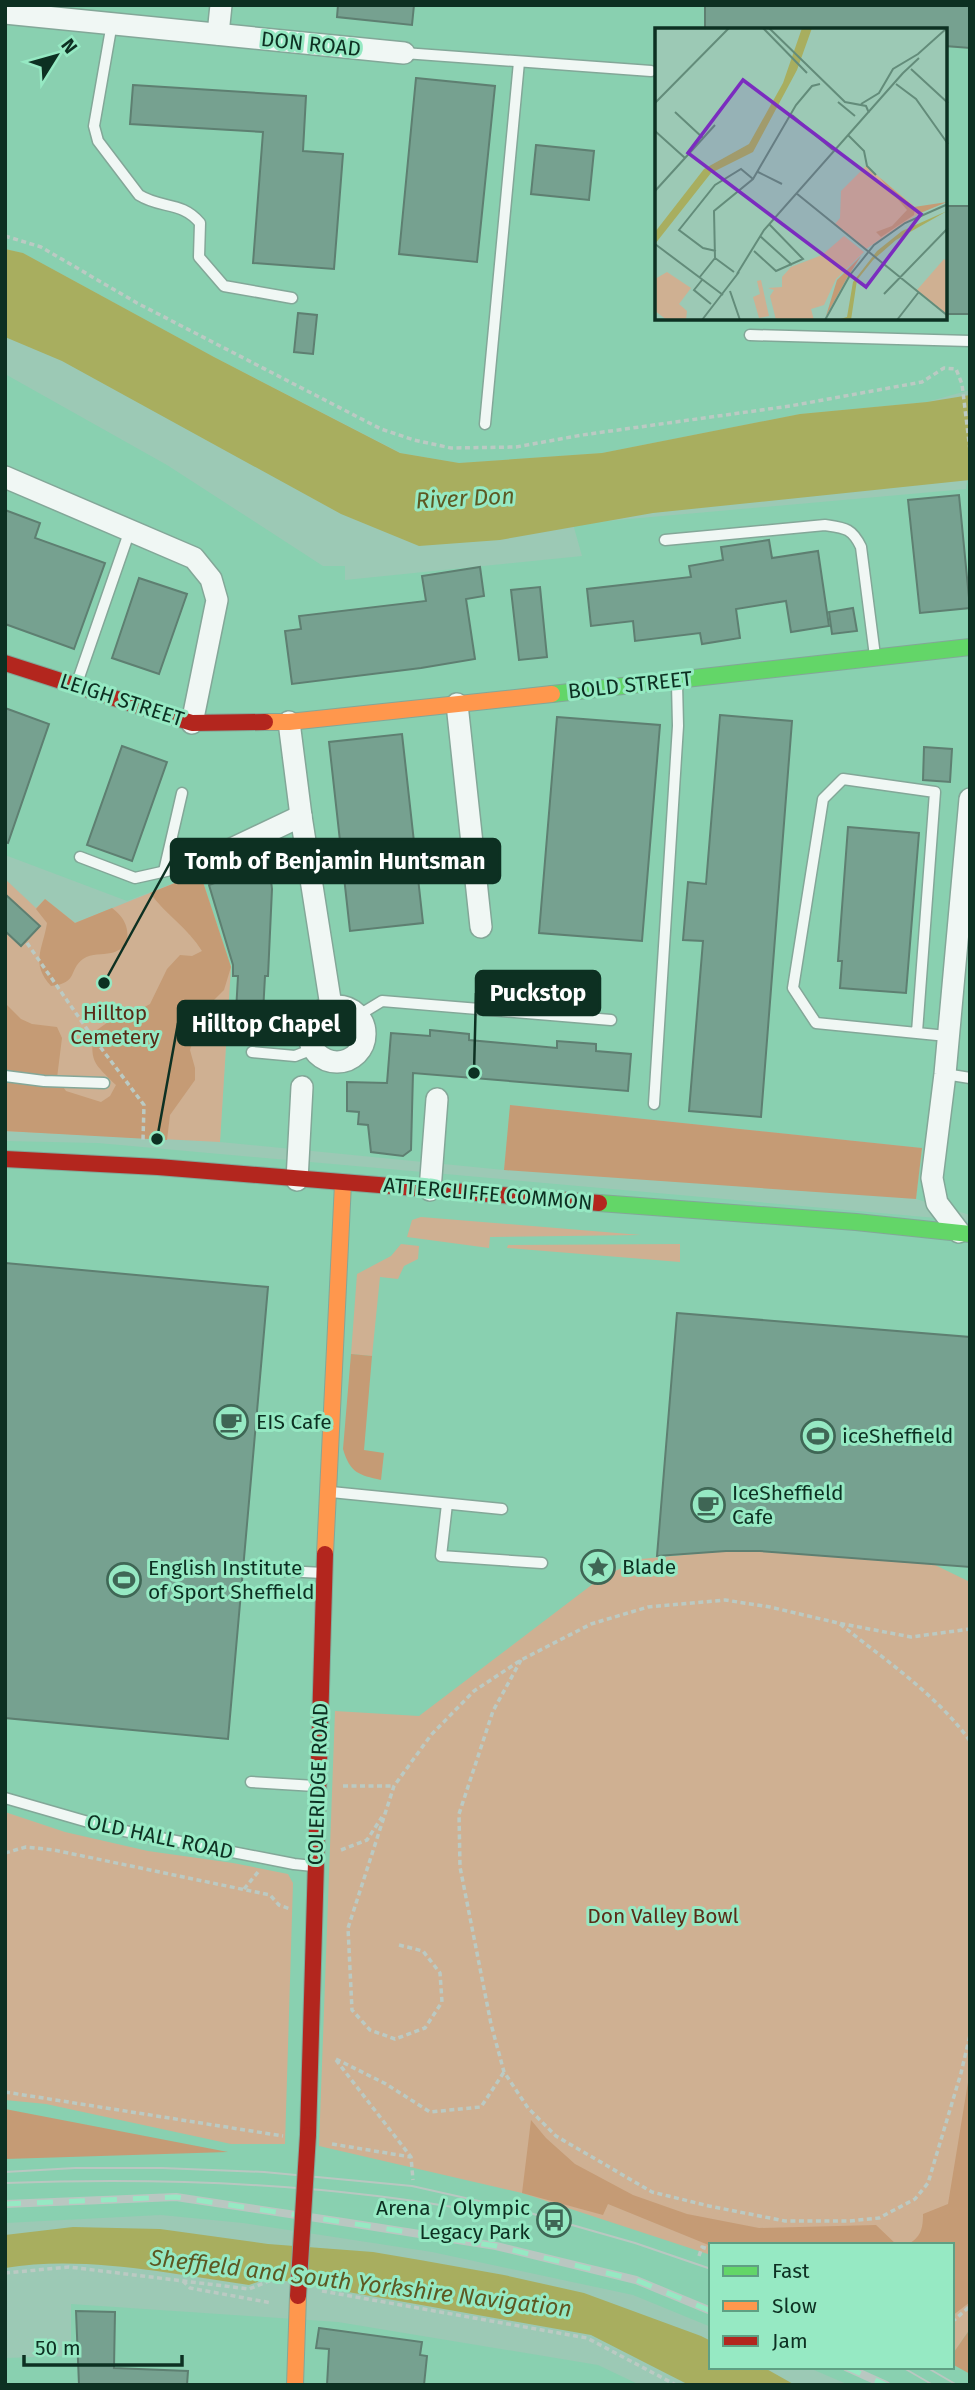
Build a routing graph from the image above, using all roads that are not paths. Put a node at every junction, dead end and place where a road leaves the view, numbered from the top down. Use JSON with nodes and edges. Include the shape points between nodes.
{"nodes":[{"id":1,"x":221,"y":5,"type":"edge"},
{"id":2,"x":5,"y":13,"type":"edge"},
{"id":3,"x":112,"y":23,"type":"junction"},
{"id":4,"x":218,"y":34,"type":"junction"},
{"id":5,"x":404,"y":53,"type":"joint"},
{"id":6,"x":519,"y":61,"type":"junction"},
{"id":7,"x":650,"y":71,"type":"dead end"},
{"id":8,"x":292,"y":298,"type":"dead end"},
{"id":9,"x":750,"y":335,"type":"dead end"},
{"id":10,"x":970,"y":341,"type":"edge"},
{"id":11,"x":485,"y":424,"type":"dead end"},
{"id":12,"x":5,"y":477,"type":"edge"},
{"id":13,"x":130,"y":530,"type":"junction"},
{"id":14,"x":666,"y":540,"type":"dead end"},
{"id":15,"x":970,"y":647,"type":"edge"},
{"id":16,"x":875,"y":659,"type":"junction"},
{"id":17,"x":5,"y":663,"type":"edge"},
{"id":18,"x":677,"y":680,"type":"junction"},
{"id":19,"x":76,"y":686,"type":"junction"},
{"id":20,"x":457,"y":704,"type":"junction"},
{"id":21,"x":289,"y":722,"type":"junction"},
{"id":22,"x":192,"y":723,"type":"junction"},
{"id":23,"x":182,"y":793,"type":"dead end"},
{"id":24,"x":970,"y":799,"type":"edge"},
{"id":25,"x":301,"y":816,"type":"junction"},
{"id":26,"x":80,"y":857,"type":"dead end"},
{"id":27,"x":202,"y":863,"type":"joint"},
{"id":28,"x":164,"y":871,"type":"junction"},
{"id":29,"x":481,"y":927,"type":"dead end"},
{"id":30,"x":331,"y":1006,"type":"junction"},
{"id":31,"x":359,"y":1015,"type":"junction"},
{"id":32,"x":611,"y":1020,"type":"dead end"},
{"id":33,"x":917,"y":1032,"type":"junction"},
{"id":34,"x":947,"y":1035,"type":"junction"},
{"id":35,"x":313,"y":1049,"type":"junction"},
{"id":36,"x":252,"y":1052,"type":"dead end"},
{"id":37,"x":945,"y":1074,"type":"junction"},
{"id":38,"x":5,"y":1076,"type":"edge"},
{"id":39,"x":970,"y":1078,"type":"edge"},
{"id":40,"x":104,"y":1083,"type":"dead end"},
{"id":41,"x":302,"y":1087,"type":"dead end"},
{"id":42,"x":436,"y":1098,"type":"dead end"},
{"id":43,"x":654,"y":1104,"type":"dead end"},
{"id":44,"x":5,"y":1159,"type":"edge"},
{"id":45,"x":297,"y":1180,"type":"junction"},
{"id":46,"x":343,"y":1183,"type":"junction"},
{"id":47,"x":430,"y":1190,"type":"junction"},
{"id":48,"x":964,"y":1233,"type":"edge"},
{"id":49,"x":328,"y":1491,"type":"junction"},
{"id":50,"x":447,"y":1504,"type":"junction"},
{"id":51,"x":502,"y":1509,"type":"dead end"},
{"id":52,"x":542,"y":1563,"type":"dead end"},
{"id":53,"x":266,"y":1570,"type":"dead end"},
{"id":54,"x":324,"y":1573,"type":"junction"},
{"id":55,"x":251,"y":1782,"type":"dead end"},
{"id":56,"x":317,"y":1786,"type":"junction"},
{"id":57,"x":5,"y":1798,"type":"edge"},
{"id":58,"x":316,"y":1866,"type":"junction"},
{"id":59,"x":295,"y":2385,"type":"edge"}],
"edges":[{"from":1,"to":4,"type":"street"},
{"from":2,"to":3,"type":"street","name":"DON ROAD"},
{"from":3,"to":4,"type":"street","name":"DON ROAD"},
{"from":3,"to":8,"type":"lane","via":[[94,126],[98,141],[139,195],[184,209],[200,223],[199,257],[224,286]]},
{"from":4,"to":5,"type":"street","name":"DON ROAD"},
{"from":5,"to":6,"type":"lane"},
{"from":6,"to":7,"type":"lane"},
{"from":6,"to":11,"type":"lane"},
{"from":9,"to":10,"type":"lane"},
{"from":12,"to":13,"type":"street"},
{"from":13,"to":19,"type":"lane"},
{"from":13,"to":22,"type":"street","via":[[194,558],[211,579],[217,600]]},
{"from":14,"to":16,"type":"lane","via":[[825,525],[845,528],[856,535],[861,547]]},
{"from":15,"to":16,"type":"street","name":"BOLD STREET"},
{"from":16,"to":18,"type":"street","name":"BOLD STREET"},
{"from":17,"to":19,"type":"street","name":"LEIGH STREET"},
{"from":18,"to":20,"type":"street","name":"BOLD STREET"},
{"from":18,"to":43,"type":"lane"},
{"from":19,"to":22,"type":"street","name":"LEIGH STREET"},
{"from":20,"to":21,"type":"street","name":"BOLD STREET"},
{"from":20,"to":29,"type":"street"},
{"from":21,"to":22,"type":"street","name":"LEIGH STREET"},
{"from":21,"to":25,"type":"street"},
{"from":23,"to":28,"type":"lane"},
{"from":24,"to":34,"type":"street"},
{"from":25,"to":27,"type":"street"},
{"from":25,"to":30,"type":"street"},
{"from":26,"to":28,"type":"lane","via":[[135,877]]},
{"from":27,"to":28,"type":"lane"},
{"from":30,"to":31,"type":"street"},
{"from":30,"to":35,"type":"street","via":[[311,1023]]},
{"from":31,"to":32,"type":"lane","via":[[382,1001]]},
{"from":31,"to":35,"type":"street","via":[[365,1043],[353,1058],[335,1063]]},
{"from":33,"to":33,"type":"lane","via":[[816,1023],[793,988],[823,799],[843,779],[935,792]]},
{"from":33,"to":34,"type":"lane"},
{"from":34,"to":37,"type":"street"},
{"from":35,"to":36,"type":"lane","via":[[295,1056]]},
{"from":37,"to":39,"type":"lane"},
{"from":37,"to":48,"type":"street","via":[[932,1178],[937,1203]]},
{"from":38,"to":40,"type":"lane"},
{"from":41,"to":45,"type":"street"},
{"from":42,"to":47,"type":"street"},
{"from":44,"to":45,"type":"street","name":"ATTERCLIFFE COMMON"},
{"from":45,"to":46,"type":"street","name":"ATTERCLIFFE COMMON"},
{"from":46,"to":47,"type":"street","name":"ATTERCLIFFE COMMON"},
{"from":46,"to":49,"type":"street","name":"COLERIDGE ROAD"},
{"from":47,"to":48,"type":"street","name":"ATTERCLIFFE COMMON"},
{"from":49,"to":50,"type":"lane"},
{"from":49,"to":54,"type":"street","name":"COLERIDGE ROAD"},
{"from":50,"to":51,"type":"lane"},
{"from":50,"to":52,"type":"lane","via":[[441,1556]]},
{"from":53,"to":54,"type":"lane"},
{"from":54,"to":56,"type":"street","name":"COLERIDGE ROAD"},
{"from":55,"to":56,"type":"lane"},
{"from":56,"to":58,"type":"street","name":"COLERIDGE ROAD"},
{"from":57,"to":58,"type":"lane","name":"OLD HALL ROAD","via":[[109,1828]]},
{"from":58,"to":59,"type":"street","name":"COLERIDGE ROAD","bridge":true}]}
